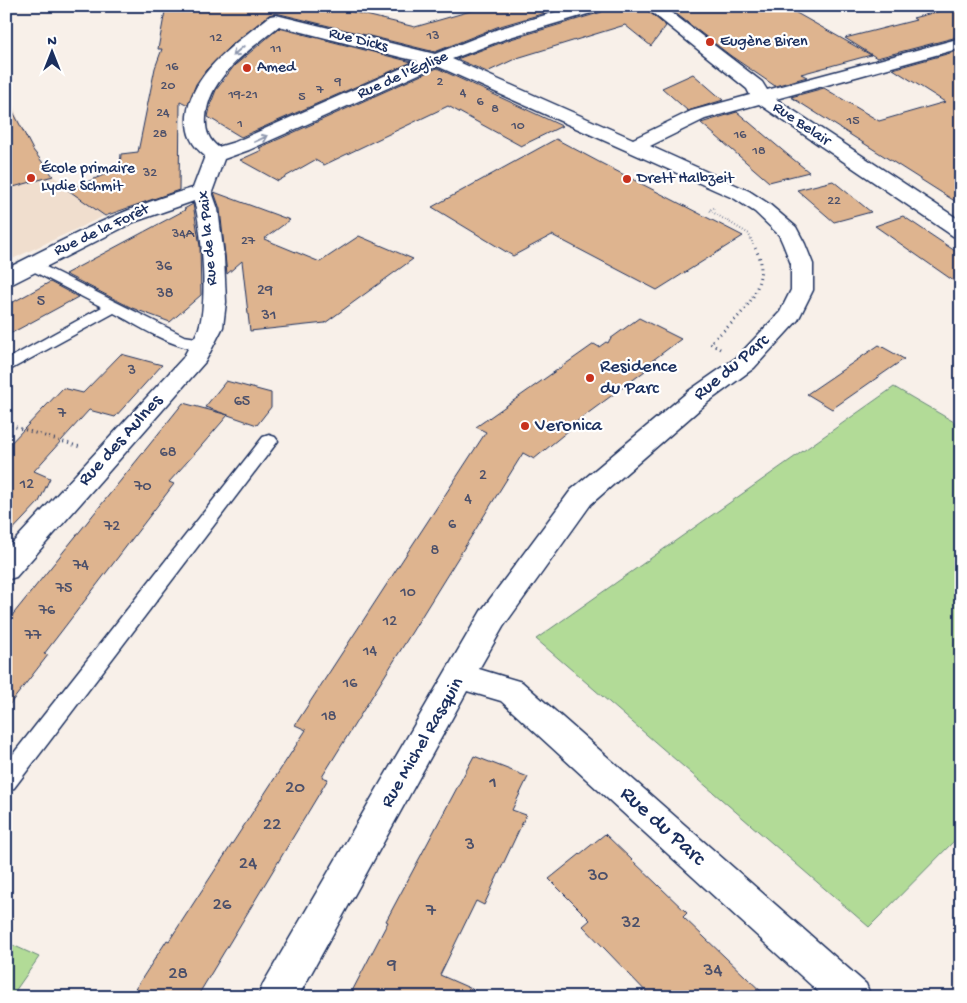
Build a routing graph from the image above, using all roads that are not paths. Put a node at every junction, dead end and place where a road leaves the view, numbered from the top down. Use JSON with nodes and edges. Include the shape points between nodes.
{"nodes":[{"id":1,"x":595,"y":6,"type":"edge"},
{"id":2,"x":652,"y":6,"type":"edge"},
{"id":3,"x":273,"y":13,"type":"edge"},
{"id":4,"x":961,"y":43,"type":"edge"},
{"id":5,"x":439,"y":60,"type":"junction"},
{"id":6,"x":760,"y":96,"type":"junction"},
{"id":7,"x":634,"y":146,"type":"junction"},
{"id":8,"x":215,"y":154,"type":"junction"},
{"id":9,"x":202,"y":192,"type":"junction"},
{"id":10,"x":961,"y":231,"type":"edge"},
{"id":11,"x":32,"y":265,"type":"junction"},
{"id":12,"x":6,"y":278,"type":"edge"},
{"id":13,"x":214,"y":302,"type":"joint"},
{"id":14,"x":115,"y":306,"type":"junction"},
{"id":15,"x":203,"y":344,"type":"junction"},
{"id":16,"x":6,"y":367,"type":"edge"},
{"id":17,"x":269,"y":441,"type":"dead end"},
{"id":18,"x":581,"y":497,"type":"joint"},
{"id":19,"x":6,"y":569,"type":"edge"},
{"id":20,"x":460,"y":677,"type":"junction"},
{"id":21,"x":6,"y":781,"type":"edge"},
{"id":22,"x":277,"y":997,"type":"edge"},
{"id":23,"x":852,"y":997,"type":"edge"}],
"edges":[{"from":1,"to":5,"type":"street","name":"Rue de l'Église","via":[[504,33]]},
{"from":2,"to":6,"type":"street","name":"Rue Belair","via":[[755,86]]},
{"from":3,"to":5,"type":"street","name":"Rue Dicks"},
{"from":3,"to":8,"type":"street","one_way":true,"via":[[208,81],[197,110],[195,128],[203,144]]},
{"from":4,"to":6,"type":"street"},
{"from":5,"to":7,"type":"street","name":"Rue du Parc"},
{"from":8,"to":5,"type":"street","name":"Rue de l'Église","one_way":true,"via":[[242,146]]},
{"from":6,"to":7,"type":"street","via":[[698,114]]},
{"from":6,"to":10,"type":"street","name":"Rue Belair"},
{"from":7,"to":18,"type":"street","name":"Rue du Parc","via":[[742,195],[762,208],[788,232],[802,264],[802,290],[790,315],[745,363],[700,396]]},
{"from":8,"to":9,"type":"street","name":"Rue de la Paix"},
{"from":9,"to":11,"type":"street","name":"Rue de la Forêt","via":[[170,200]]},
{"from":9,"to":13,"type":"street","name":"Rue de la Paix","via":[[213,257]]},
{"from":11,"to":12,"type":"street","name":"Rue de la Forêt"},
{"from":11,"to":14,"type":"lane"},
{"from":13,"to":15,"type":"street","name":"Rue des Aulnes","via":[[211,327]]},
{"from":14,"to":15,"type":"lane","via":[[180,340]]},
{"from":14,"to":16,"type":"lane"},
{"from":15,"to":19,"type":"street","name":"Rue des Aulnes","via":[[193,362]]},
{"from":17,"to":21,"type":"lane"},
{"from":18,"to":20,"type":"street","name":"Rue Michel Rasquin","via":[[492,619]]},
{"from":20,"to":22,"type":"street","name":"Rue Michel Rasquin"},
{"from":20,"to":23,"type":"street","name":"Rue du Parc","via":[[511,691]]}]}
